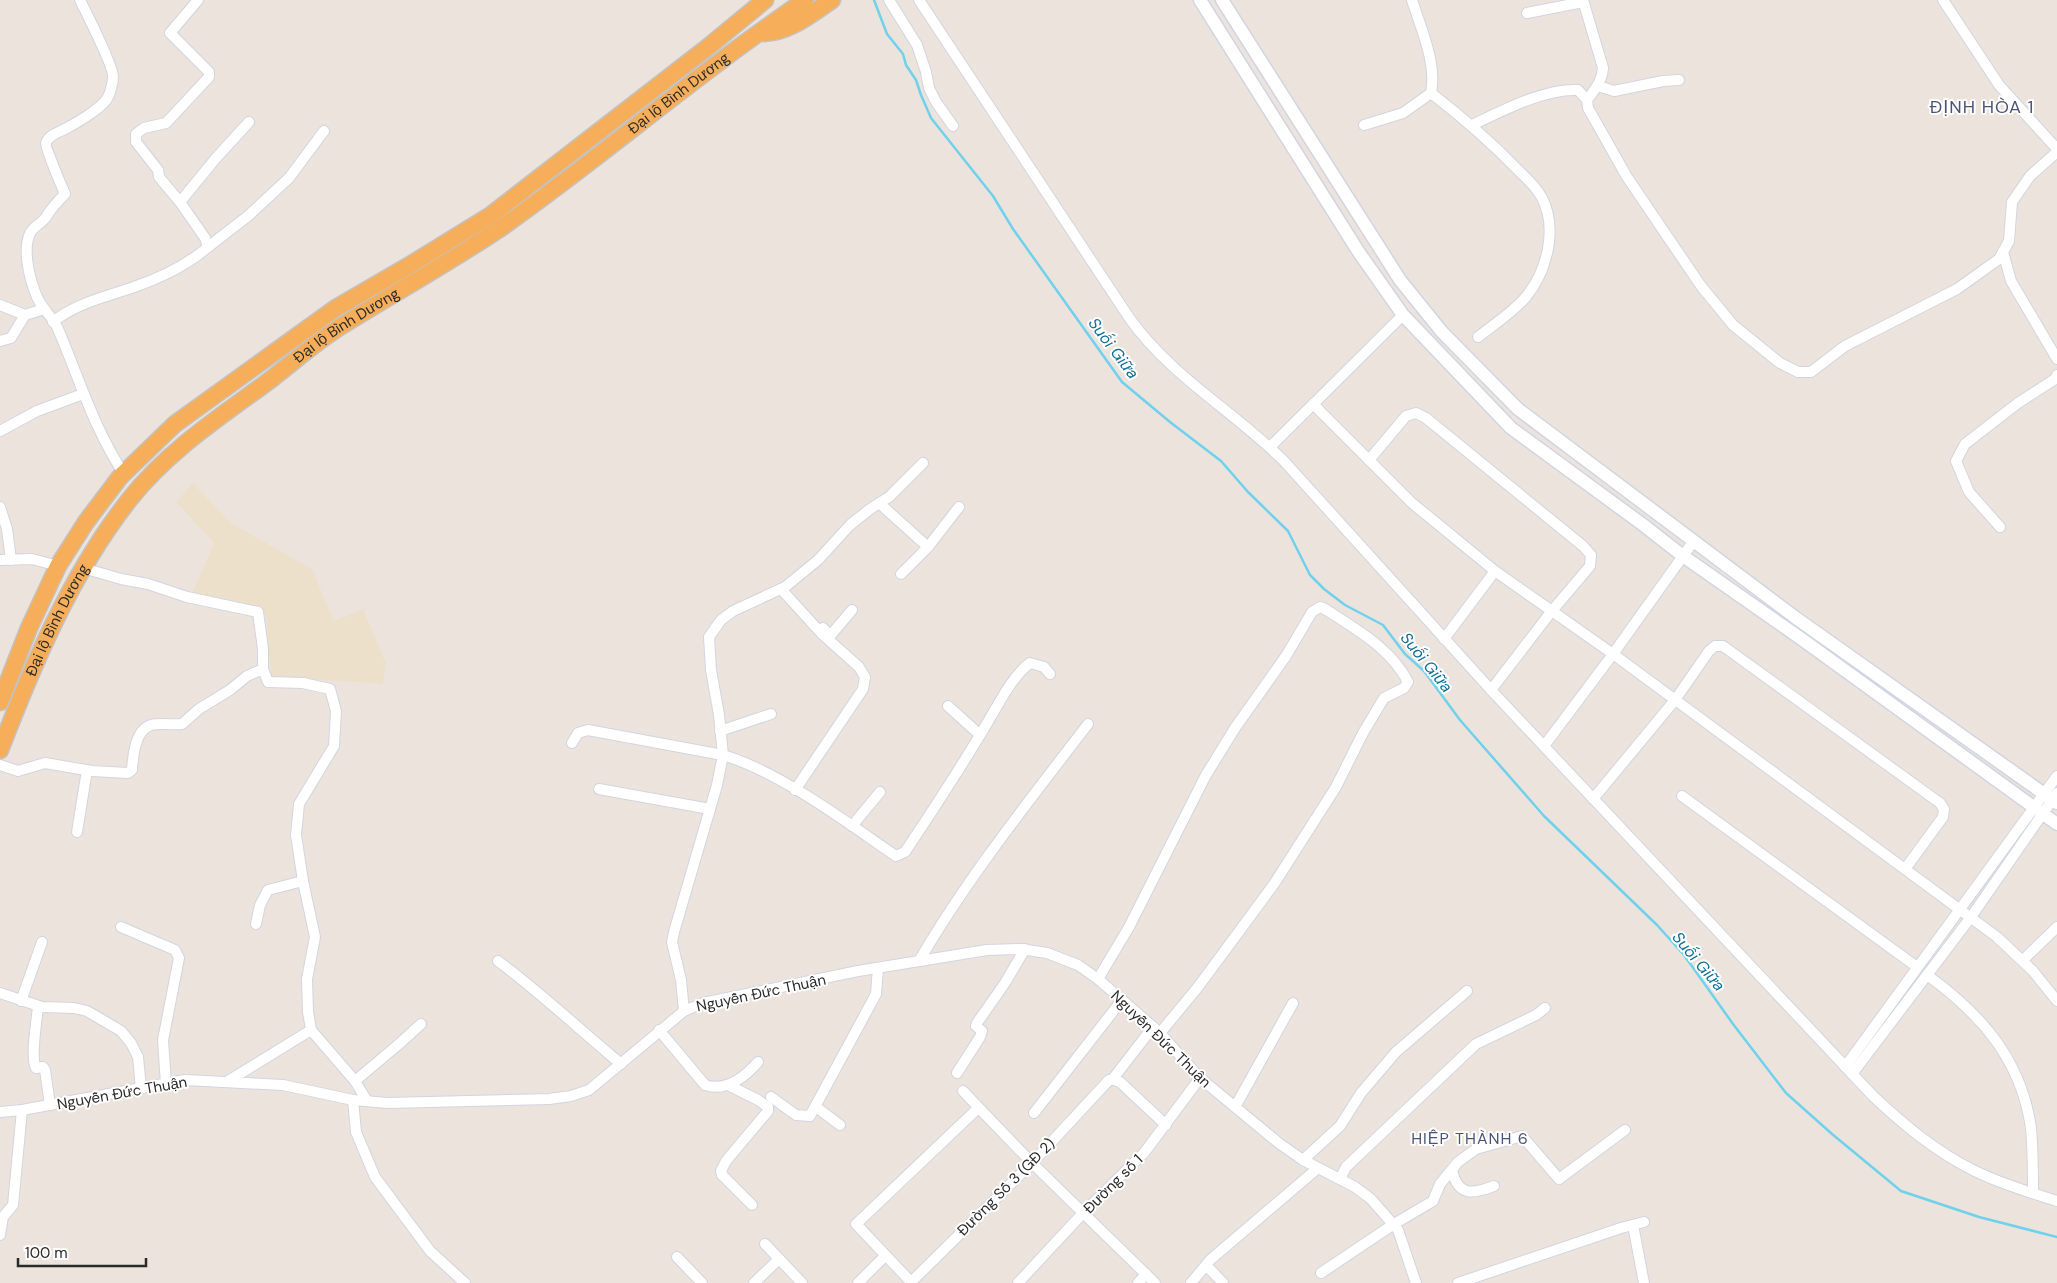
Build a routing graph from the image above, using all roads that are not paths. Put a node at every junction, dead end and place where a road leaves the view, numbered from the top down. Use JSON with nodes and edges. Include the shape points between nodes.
{"nodes":[{"id":1,"x":80,"y":0,"type":"edge"},
{"id":2,"x":198,"y":0,"type":"edge"},
{"id":3,"x":765,"y":0,"type":"edge"},
{"id":4,"x":805,"y":0,"type":"edge"},
{"id":5,"x":832,"y":0,"type":"edge"},
{"id":6,"x":889,"y":0,"type":"edge"},
{"id":7,"x":919,"y":0,"type":"edge"},
{"id":8,"x":1200,"y":0,"type":"edge"},
{"id":9,"x":1222,"y":0,"type":"edge"},
{"id":10,"x":1412,"y":0,"type":"edge"},
{"id":11,"x":1943,"y":0,"type":"edge"},
{"id":12,"x":1583,"y":1,"type":"edge"},
{"id":13,"x":1527,"y":13,"type":"dead end"},
{"id":14,"x":759,"y":33,"type":"junction"},
{"id":15,"x":1679,"y":80,"type":"dead end"},
{"id":16,"x":1598,"y":86,"type":"junction"},
{"id":17,"x":1431,"y":93,"type":"junction"},
{"id":18,"x":1587,"y":100,"type":"junction"},
{"id":19,"x":250,"y":122,"type":"dead end"},
{"id":20,"x":1364,"y":125,"type":"dead end"},
{"id":21,"x":1472,"y":125,"type":"junction"},
{"id":22,"x":954,"y":126,"type":"dead end"},
{"id":23,"x":324,"y":131,"type":"dead end"},
{"id":24,"x":2057,"y":150,"type":"edge"},
{"id":25,"x":180,"y":202,"type":"junction"},
{"id":26,"x":208,"y":247,"type":"junction"},
{"id":27,"x":2003,"y":252,"type":"junction"},
{"id":28,"x":0,"y":305,"type":"edge"},
{"id":29,"x":44,"y":309,"type":"junction"},
{"id":30,"x":25,"y":315,"type":"junction"},
{"id":31,"x":1403,"y":315,"type":"junction"},
{"id":32,"x":53,"y":322,"type":"junction"},
{"id":33,"x":1478,"y":337,"type":"dead end"},
{"id":34,"x":0,"y":341,"type":"edge"},
{"id":35,"x":2057,"y":359,"type":"edge"},
{"id":36,"x":2057,"y":375,"type":"edge"},
{"id":37,"x":83,"y":394,"type":"junction"},
{"id":38,"x":1313,"y":404,"type":"junction"},
{"id":39,"x":0,"y":431,"type":"edge"},
{"id":40,"x":1270,"y":447,"type":"junction"},
{"id":41,"x":1369,"y":460,"type":"junction"},
{"id":42,"x":923,"y":463,"type":"dead end"},
{"id":43,"x":124,"y":474,"type":"junction"},
{"id":44,"x":879,"y":503,"type":"junction"},
{"id":45,"x":0,"y":507,"type":"edge"},
{"id":46,"x":958,"y":507,"type":"dead end"},
{"id":47,"x":2000,"y":528,"type":"dead end"},
{"id":48,"x":1693,"y":542,"type":"junction"},
{"id":49,"x":928,"y":547,"type":"junction"},
{"id":50,"x":1683,"y":556,"type":"junction"},
{"id":51,"x":5,"y":560,"type":"edge"},
{"id":52,"x":58,"y":566,"type":"junction"},
{"id":53,"x":1495,"y":571,"type":"junction"},
{"id":54,"x":81,"y":573,"type":"junction"},
{"id":55,"x":901,"y":574,"type":"dead end"},
{"id":56,"x":783,"y":588,"type":"junction"},
{"id":57,"x":852,"y":610,"type":"dead end"},
{"id":58,"x":1551,"y":612,"type":"junction"},
{"id":59,"x":1444,"y":639,"type":"junction"},
{"id":60,"x":1613,"y":654,"type":"junction"},
{"id":61,"x":263,"y":669,"type":"junction"},
{"id":62,"x":1050,"y":674,"type":"dead end"},
{"id":63,"x":1491,"y":690,"type":"junction"},
{"id":64,"x":1675,"y":700,"type":"junction"},
{"id":65,"x":0,"y":702,"type":"edge"},
{"id":66,"x":948,"y":706,"type":"dead end"},
{"id":67,"x":772,"y":714,"type":"dead end"},
{"id":68,"x":1088,"y":724,"type":"dead end"},
{"id":69,"x":720,"y":731,"type":"junction"},
{"id":70,"x":980,"y":735,"type":"junction"},
{"id":71,"x":572,"y":742,"type":"dead end"},
{"id":72,"x":1544,"y":746,"type":"junction"},
{"id":73,"x":0,"y":750,"type":"edge"},
{"id":74,"x":723,"y":755,"type":"junction"},
{"id":75,"x":0,"y":765,"type":"edge"},
{"id":76,"x":87,"y":770,"type":"junction"},
{"id":77,"x":2057,"y":776,"type":"edge"},
{"id":78,"x":600,"y":789,"type":"dead end"},
{"id":79,"x":795,"y":790,"type":"junction"},
{"id":80,"x":880,"y":792,"type":"dead end"},
{"id":81,"x":1682,"y":796,"type":"dead end"},
{"id":82,"x":2052,"y":797,"type":"edge"},
{"id":83,"x":1593,"y":799,"type":"junction"},
{"id":84,"x":710,"y":809,"type":"junction"},
{"id":85,"x":2038,"y":811,"type":"junction"},
{"id":86,"x":2057,"y":824,"type":"edge"},
{"id":87,"x":852,"y":826,"type":"junction"},
{"id":88,"x":77,"y":832,"type":"dead end"},
{"id":89,"x":1905,"y":869,"type":"junction"},
{"id":90,"x":303,"y":881,"type":"junction"},
{"id":91,"x":1959,"y":909,"type":"junction"},
{"id":92,"x":1970,"y":917,"type":"junction"},
{"id":93,"x":256,"y":924,"type":"dead end"},
{"id":94,"x":121,"y":927,"type":"dead end"},
{"id":95,"x":2057,"y":927,"type":"edge"},
{"id":96,"x":42,"y":942,"type":"dead end"},
{"id":97,"x":1024,"y":949,"type":"junction"},
{"id":98,"x":919,"y":960,"type":"junction"},
{"id":99,"x":2023,"y":960,"type":"junction"},
{"id":100,"x":498,"y":961,"type":"dead end"},
{"id":101,"x":1917,"y":967,"type":"junction"},
{"id":102,"x":878,"y":968,"type":"junction"},
{"id":103,"x":1927,"y":974,"type":"junction"},
{"id":104,"x":1098,"y":979,"type":"junction"},
{"id":105,"x":1467,"y":991,"type":"dead end"},
{"id":106,"x":0,"y":992,"type":"edge"},
{"id":107,"x":1122,"y":1000,"type":"junction"},
{"id":108,"x":21,"y":1001,"type":"junction"},
{"id":109,"x":2057,"y":1001,"type":"edge"},
{"id":110,"x":1293,"y":1003,"type":"dead end"},
{"id":111,"x":38,"y":1006,"type":"junction"},
{"id":112,"x":1545,"y":1008,"type":"dead end"},
{"id":113,"x":684,"y":1011,"type":"junction"},
{"id":114,"x":421,"y":1024,"type":"dead end"},
{"id":115,"x":311,"y":1030,"type":"junction"},
{"id":116,"x":658,"y":1030,"type":"junction"},
{"id":117,"x":1156,"y":1030,"type":"junction"},
{"id":118,"x":758,"y":1062,"type":"dead end"},
{"id":119,"x":621,"y":1064,"type":"junction"},
{"id":120,"x":1848,"y":1070,"type":"junction"},
{"id":121,"x":957,"y":1073,"type":"dead end"},
{"id":122,"x":1200,"y":1078,"type":"junction"},
{"id":123,"x":1112,"y":1080,"type":"junction"},
{"id":124,"x":227,"y":1082,"type":"junction"},
{"id":125,"x":354,"y":1082,"type":"junction"},
{"id":126,"x":166,"y":1084,"type":"junction"},
{"id":127,"x":728,"y":1085,"type":"junction"},
{"id":128,"x":141,"y":1089,"type":"junction"},
{"id":129,"x":963,"y":1091,"type":"dead end"},
{"id":130,"x":771,"y":1097,"type":"dead end"},
{"id":131,"x":353,"y":1100,"type":"junction"},
{"id":132,"x":367,"y":1101,"type":"junction"},
{"id":133,"x":50,"y":1105,"type":"junction"},
{"id":134,"x":816,"y":1107,"type":"junction"},
{"id":135,"x":1235,"y":1107,"type":"junction"},
{"id":136,"x":22,"y":1110,"type":"junction"},
{"id":137,"x":981,"y":1110,"type":"junction"},
{"id":138,"x":0,"y":1112,"type":"edge"},
{"id":139,"x":1034,"y":1113,"type":"dead end"},
{"id":140,"x":840,"y":1125,"type":"dead end"},
{"id":141,"x":1166,"y":1125,"type":"junction"},
{"id":142,"x":1625,"y":1130,"type":"dead end"},
{"id":143,"x":1303,"y":1160,"type":"junction"},
{"id":144,"x":1032,"y":1164,"type":"junction"},
{"id":145,"x":1318,"y":1168,"type":"junction"},
{"id":146,"x":1452,"y":1170,"type":"junction"},
{"id":147,"x":1340,"y":1179,"type":"junction"},
{"id":148,"x":1494,"y":1186,"type":"dead end"},
{"id":149,"x":2033,"y":1193,"type":"junction"},
{"id":150,"x":2057,"y":1201,"type":"edge"},
{"id":151,"x":752,"y":1205,"type":"dead end"},
{"id":152,"x":1083,"y":1213,"type":"junction"},
{"id":153,"x":1644,"y":1222,"type":"dead end"},
{"id":154,"x":1394,"y":1224,"type":"junction"},
{"id":155,"x":1633,"y":1225,"type":"junction"},
{"id":156,"x":0,"y":1235,"type":"edge"},
{"id":157,"x":765,"y":1244,"type":"dead end"},
{"id":158,"x":886,"y":1256,"type":"junction"},
{"id":159,"x":678,"y":1257,"type":"dead end"},
{"id":160,"x":779,"y":1259,"type":"junction"},
{"id":161,"x":1206,"y":1264,"type":"junction"},
{"id":162,"x":1321,"y":1273,"type":"dead end"},
{"id":163,"x":1146,"y":1274,"type":"junction"},
{"id":164,"x":465,"y":1283,"type":"edge"},
{"id":165,"x":702,"y":1283,"type":"edge"},
{"id":166,"x":754,"y":1283,"type":"edge"},
{"id":167,"x":802,"y":1283,"type":"edge"},
{"id":168,"x":858,"y":1283,"type":"edge"},
{"id":169,"x":911,"y":1283,"type":"edge"},
{"id":170,"x":1018,"y":1283,"type":"edge"},
{"id":171,"x":1138,"y":1283,"type":"edge"},
{"id":172,"x":1155,"y":1283,"type":"edge"},
{"id":173,"x":1191,"y":1283,"type":"edge"},
{"id":174,"x":1223,"y":1283,"type":"edge"},
{"id":175,"x":1416,"y":1283,"type":"edge"},
{"id":176,"x":1458,"y":1283,"type":"edge"},
{"id":177,"x":1644,"y":1283,"type":"edge"}],
"edges":[{"from":1,"to":29,"type":"street","via":[[113,78],[106,100],[49,138],[46,144],[64,194],[30,234],[28,245],[31,277]]},
{"from":2,"to":25,"type":"street","via":[[170,33],[209,72],[209,77],[166,123],[144,128],[135,138]]},
{"from":3,"to":43,"type":"highway","name":"Đại lộ Bình Dương","via":[[708,48],[491,215],[336,308],[175,424]]},
{"from":4,"to":14,"type":"highway","name":"Đại lộ Bình Dương"},
{"from":5,"to":14,"type":"highway","via":[[792,26],[777,32]]},
{"from":6,"to":22,"type":"street","via":[[917,45],[936,102]]},
{"from":7,"to":40,"type":"street","via":[[1138,330],[1174,369]]},
{"from":8,"to":31,"type":"street","via":[[1358,251]]},
{"from":9,"to":48,"type":"street","via":[[1400,280],[1442,332],[1524,414]]},
{"from":10,"to":17,"type":"street","via":[[1430,60],[1434,80]]},
{"from":11,"to":24,"type":"street","via":[[1999,85]]},
{"from":12,"to":13,"type":"street"},
{"from":12,"to":16,"type":"street","via":[[1603,68]]},
{"from":14,"to":54,"type":"highway","name":"Đại lộ Bình Dương","via":[[502,226],[423,278],[340,326],[215,420],[175,452],[131,498]]},
{"from":15,"to":16,"type":"street","via":[[1614,91]]},
{"from":16,"to":18,"type":"street"},
{"from":17,"to":20,"type":"street","via":[[1403,113]]},
{"from":17,"to":21,"type":"street"},
{"from":18,"to":21,"type":"street","via":[[1578,90],[1566,89]]},
{"from":18,"to":27,"type":"street","via":[[1588,108],[1628,177],[1701,286],[1733,325],[1780,363],[1798,372],[1811,372],[1845,346],[1957,289]]},
{"from":19,"to":25,"type":"street"},
{"from":21,"to":33,"type":"street","via":[[1537,189],[1550,225],[1547,253],[1540,275],[1524,298]]},
{"from":23,"to":26,"type":"street","via":[[289,178]]},
{"from":24,"to":27,"type":"street","via":[[2030,176],[2012,202],[2009,241]]},
{"from":25,"to":26,"type":"street"},
{"from":26,"to":32,"type":"street","via":[[178,268],[82,305]]},
{"from":27,"to":35,"type":"street","via":[[2011,281]]},
{"from":28,"to":30,"type":"street"},
{"from":29,"to":30,"type":"street"},
{"from":29,"to":32,"type":"street"},
{"from":30,"to":34,"type":"street","via":[[11,338]]},
{"from":31,"to":38,"type":"street"},
{"from":31,"to":50,"type":"street","via":[[1512,428]]},
{"from":32,"to":37,"type":"street"},
{"from":36,"to":47,"type":"street","via":[[1965,444],[1956,461],[1970,492]]},
{"from":37,"to":39,"type":"street","via":[[38,411]]},
{"from":37,"to":43,"type":"street","via":[[108,449]]},
{"from":38,"to":40,"type":"street"},
{"from":38,"to":41,"type":"street"},
{"from":40,"to":59,"type":"street"},
{"from":41,"to":53,"type":"street","via":[[1412,503]]},
{"from":41,"to":58,"type":"street","via":[[1406,416],[1416,413],[1583,546],[1592,555],[1590,566]]},
{"from":42,"to":44,"type":"street"},
{"from":43,"to":52,"type":"highway","name":"Đại lộ Bình Dương","via":[[86,522]]},
{"from":44,"to":49,"type":"street"},
{"from":44,"to":56,"type":"street","via":[[850,525],[818,560]]},
{"from":45,"to":51,"type":"street","via":[[6,529]]},
{"from":46,"to":49,"type":"street"},
{"from":48,"to":50,"type":"street"},
{"from":48,"to":82,"type":"street"},
{"from":49,"to":55,"type":"street"},
{"from":50,"to":60,"type":"street"},
{"from":50,"to":85,"type":"street"},
{"from":51,"to":52,"type":"street","via":[[41,560]]},
{"from":52,"to":54,"type":"highway"},
{"from":52,"to":65,"type":"highway","name":"Đại lộ Bình Dương"},
{"from":53,"to":58,"type":"street"},
{"from":53,"to":59,"type":"street"},
{"from":54,"to":61,"type":"street","via":[[148,584],[187,597],[258,612]]},
{"from":54,"to":73,"type":"highway","name":"Đại lộ Bình Dương","via":[[40,654]]},
{"from":56,"to":57,"type":"street","via":[[830,636]]},
{"from":56,"to":69,"type":"street","via":[[734,611],[721,620],[709,637]]},
{"from":56,"to":79,"type":"street","via":[[821,633],[859,666],[865,677],[862,689]]},
{"from":58,"to":60,"type":"street"},
{"from":58,"to":63,"type":"street"},
{"from":59,"to":63,"type":"street"},
{"from":60,"to":64,"type":"street"},
{"from":60,"to":72,"type":"street"},
{"from":61,"to":76,"type":"street","via":[[247,676],[182,724],[152,724],[145,728],[138,739],[132,770],[128,773]]},
{"from":61,"to":90,"type":"street","via":[[268,682],[303,683],[330,690],[336,711],[334,746],[299,804],[296,835]]},
{"from":62,"to":70,"type":"street","via":[[1044,667],[1030,663],[1024,667]]},
{"from":63,"to":72,"type":"street"},
{"from":64,"to":83,"type":"street"},
{"from":64,"to":89,"type":"street"},
{"from":64,"to":89,"type":"street","via":[[1709,651],[1715,646],[1724,646],[1940,803],[1944,817]]},
{"from":66,"to":70,"type":"street"},
{"from":67,"to":69,"type":"street"},
{"from":68,"to":98,"type":"street","via":[[1002,835]]},
{"from":69,"to":74,"type":"street"},
{"from":70,"to":87,"type":"street","via":[[943,796],[900,856]]},
{"from":71,"to":74,"type":"street","via":[[578,733],[588,730]]},
{"from":72,"to":83,"type":"street"},
{"from":74,"to":79,"type":"street","via":[[744,761]]},
{"from":74,"to":84,"type":"street"},
{"from":75,"to":76,"type":"street","via":[[18,771],[45,763]]},
{"from":76,"to":88,"type":"street"},
{"from":77,"to":82,"type":"street"},
{"from":78,"to":84,"type":"street"},
{"from":79,"to":87,"type":"street"},
{"from":80,"to":87,"type":"street"},
{"from":81,"to":101,"type":"street"},
{"from":82,"to":85,"type":"street"},
{"from":83,"to":120,"type":"street"},
{"from":84,"to":113,"type":"street","via":[[672,942]]},
{"from":85,"to":86,"type":"street"},
{"from":85,"to":91,"type":"street"},
{"from":85,"to":92,"type":"street"},
{"from":89,"to":91,"type":"street"},
{"from":90,"to":93,"type":"street","via":[[268,890],[260,905]]},
{"from":90,"to":115,"type":"street","via":[[315,937],[307,979]]},
{"from":91,"to":92,"type":"street"},
{"from":91,"to":101,"type":"street"},
{"from":92,"to":99,"type":"street"},
{"from":92,"to":103,"type":"street"},
{"from":94,"to":126,"type":"street","via":[[175,950],[179,958],[163,1040]]},
{"from":95,"to":99,"type":"street"},
{"from":96,"to":108,"type":"street"},
{"from":97,"to":98,"type":"street","name":"Nguyễn Đức Thuận","via":[[987,950]]},
{"from":97,"to":104,"type":"street","name":"Nguyễn Đức Thuận","via":[[1047,953],[1078,965]]},
{"from":97,"to":121,"type":"street","via":[[977,1023],[982,1032]]},
{"from":98,"to":102,"type":"street","name":"Nguyễn Đức Thuận"},
{"from":99,"to":109,"type":"street"},
{"from":100,"to":119,"type":"street"},
{"from":101,"to":120,"type":"street"},
{"from":102,"to":113,"type":"street","name":"Nguyễn Đức Thuận","via":[[703,1003]]},
{"from":102,"to":134,"type":"street","via":[[876,994]]},
{"from":103,"to":120,"type":"street"},
{"from":103,"to":149,"type":"street","via":[[1978,1016],[2010,1064],[2023,1094],[2030,1126]]},
{"from":104,"to":107,"type":"street","name":"Nguyễn Đức Thuận"},
{"from":104,"to":117,"type":"street","name":"Đường Số 3 (GĐ 2)","via":[[1129,928],[1206,775],[1312,612],[1320,607],[1325,609],[1365,635],[1402,671],[1407,685],[1384,698],[1336,787],[1274,884],[1198,987]]},
{"from":105,"to":143,"type":"street","via":[[1396,1052],[1361,1093],[1340,1126]]},
{"from":106,"to":108,"type":"street"},
{"from":107,"to":117,"type":"street","name":"Nguyễn Đức Thuận"},
{"from":107,"to":139,"type":"street"},
{"from":108,"to":111,"type":"street"},
{"from":110,"to":135,"type":"street"},
{"from":111,"to":128,"type":"street","via":[[87,1011],[121,1031],[138,1057]]},
{"from":111,"to":133,"type":"street","via":[[34,1064],[36,1068],[45,1070]]},
{"from":112,"to":147,"type":"street","via":[[1476,1044],[1346,1167]]},
{"from":113,"to":116,"type":"street","name":"Nguyễn Đức Thuận"},
{"from":114,"to":125,"type":"street"},
{"from":115,"to":124,"type":"street"},
{"from":115,"to":125,"type":"street"},
{"from":116,"to":119,"type":"street","name":"Nguyễn Đức Thuận"},
{"from":116,"to":127,"type":"street","via":[[705,1085],[715,1088]]},
{"from":117,"to":122,"type":"street","name":"Nguyễn Đức Thuận"},
{"from":117,"to":123,"type":"street","name":"Đường Số 3 (GĐ 2)"},
{"from":118,"to":127,"type":"street"},
{"from":119,"to":132,"type":"street","name":"Nguyễn Đức Thuận","via":[[589,1090],[571,1096],[388,1103]]},
{"from":120,"to":149,"type":"street","via":[[1891,1113],[1937,1149],[1976,1171]]},
{"from":122,"to":135,"type":"street","name":"Nguyễn Đức Thuận"},
{"from":122,"to":141,"type":"street","name":"Đường số 1"},
{"from":123,"to":141,"type":"street","via":[[1120,1082]]},
{"from":123,"to":144,"type":"street","name":"Đường Số 3 (GĐ 2)","via":[[1100,1088]]},
{"from":124,"to":126,"type":"street","name":"Nguyễn Đức Thuận","via":[[185,1080]]},
{"from":124,"to":131,"type":"street","name":"Nguyễn Đức Thuận","via":[[283,1085]]},
{"from":125,"to":132,"type":"street"},
{"from":126,"to":128,"type":"street","name":"Nguyễn Đức Thuận"},
{"from":127,"to":151,"type":"street","via":[[768,1107],[721,1171]]},
{"from":128,"to":133,"type":"street","name":"Nguyễn Đức Thuận"},
{"from":129,"to":137,"type":"street"},
{"from":130,"to":134,"type":"street","via":[[796,1115],[805,1117],[810,1116]]},
{"from":131,"to":132,"type":"street","name":"Nguyễn Đức Thuận"},
{"from":131,"to":164,"type":"street","via":[[356,1132],[375,1177],[430,1251]]},
{"from":133,"to":136,"type":"street","name":"Nguyễn Đức Thuận"},
{"from":134,"to":140,"type":"street"},
{"from":135,"to":143,"type":"street","name":"Nguyễn Đức Thuận"},
{"from":136,"to":138,"type":"street","name":"Nguyễn Đức Thuận"},
{"from":136,"to":156,"type":"street","via":[[12,1205],[3,1217]]},
{"from":137,"to":144,"type":"street"},
{"from":137,"to":158,"type":"street","via":[[969,1114],[857,1222],[856,1227]]},
{"from":141,"to":152,"type":"street","name":"Đường số 1","via":[[1144,1153]]},
{"from":142,"to":146,"type":"street","via":[[1559,1179],[1520,1136],[1476,1149]]},
{"from":143,"to":145,"type":"street","name":"Nguyễn Đức Thuận"},
{"from":144,"to":152,"type":"street"},
{"from":144,"to":169,"type":"street","name":"Đường Số 3 (GĐ 2)"},
{"from":145,"to":147,"type":"street","name":"Nguyễn Đức Thuận"},
{"from":145,"to":161,"type":"street"},
{"from":146,"to":148,"type":"street","via":[[1454,1181],[1466,1191],[1472,1193]]},
{"from":146,"to":154,"type":"street","via":[[1440,1184],[1433,1201]]},
{"from":147,"to":154,"type":"street","name":"Nguyễn Đức Thuận","via":[[1371,1199]]},
{"from":149,"to":150,"type":"street"},
{"from":152,"to":163,"type":"street"},
{"from":152,"to":170,"type":"street","name":"Đường số 1"},
{"from":153,"to":155,"type":"street"},
{"from":154,"to":162,"type":"street"},
{"from":154,"to":175,"type":"street","name":"Nguyễn Đức Thuận","via":[[1404,1243]]},
{"from":155,"to":176,"type":"street"},
{"from":155,"to":177,"type":"street"},
{"from":157,"to":160,"type":"street"},
{"from":158,"to":168,"type":"street"},
{"from":158,"to":169,"type":"street"},
{"from":159,"to":165,"type":"street"},
{"from":160,"to":166,"type":"street"},
{"from":160,"to":167,"type":"street"},
{"from":161,"to":173,"type":"street"},
{"from":161,"to":174,"type":"street"},
{"from":163,"to":171,"type":"street"},
{"from":163,"to":172,"type":"street"}]}
